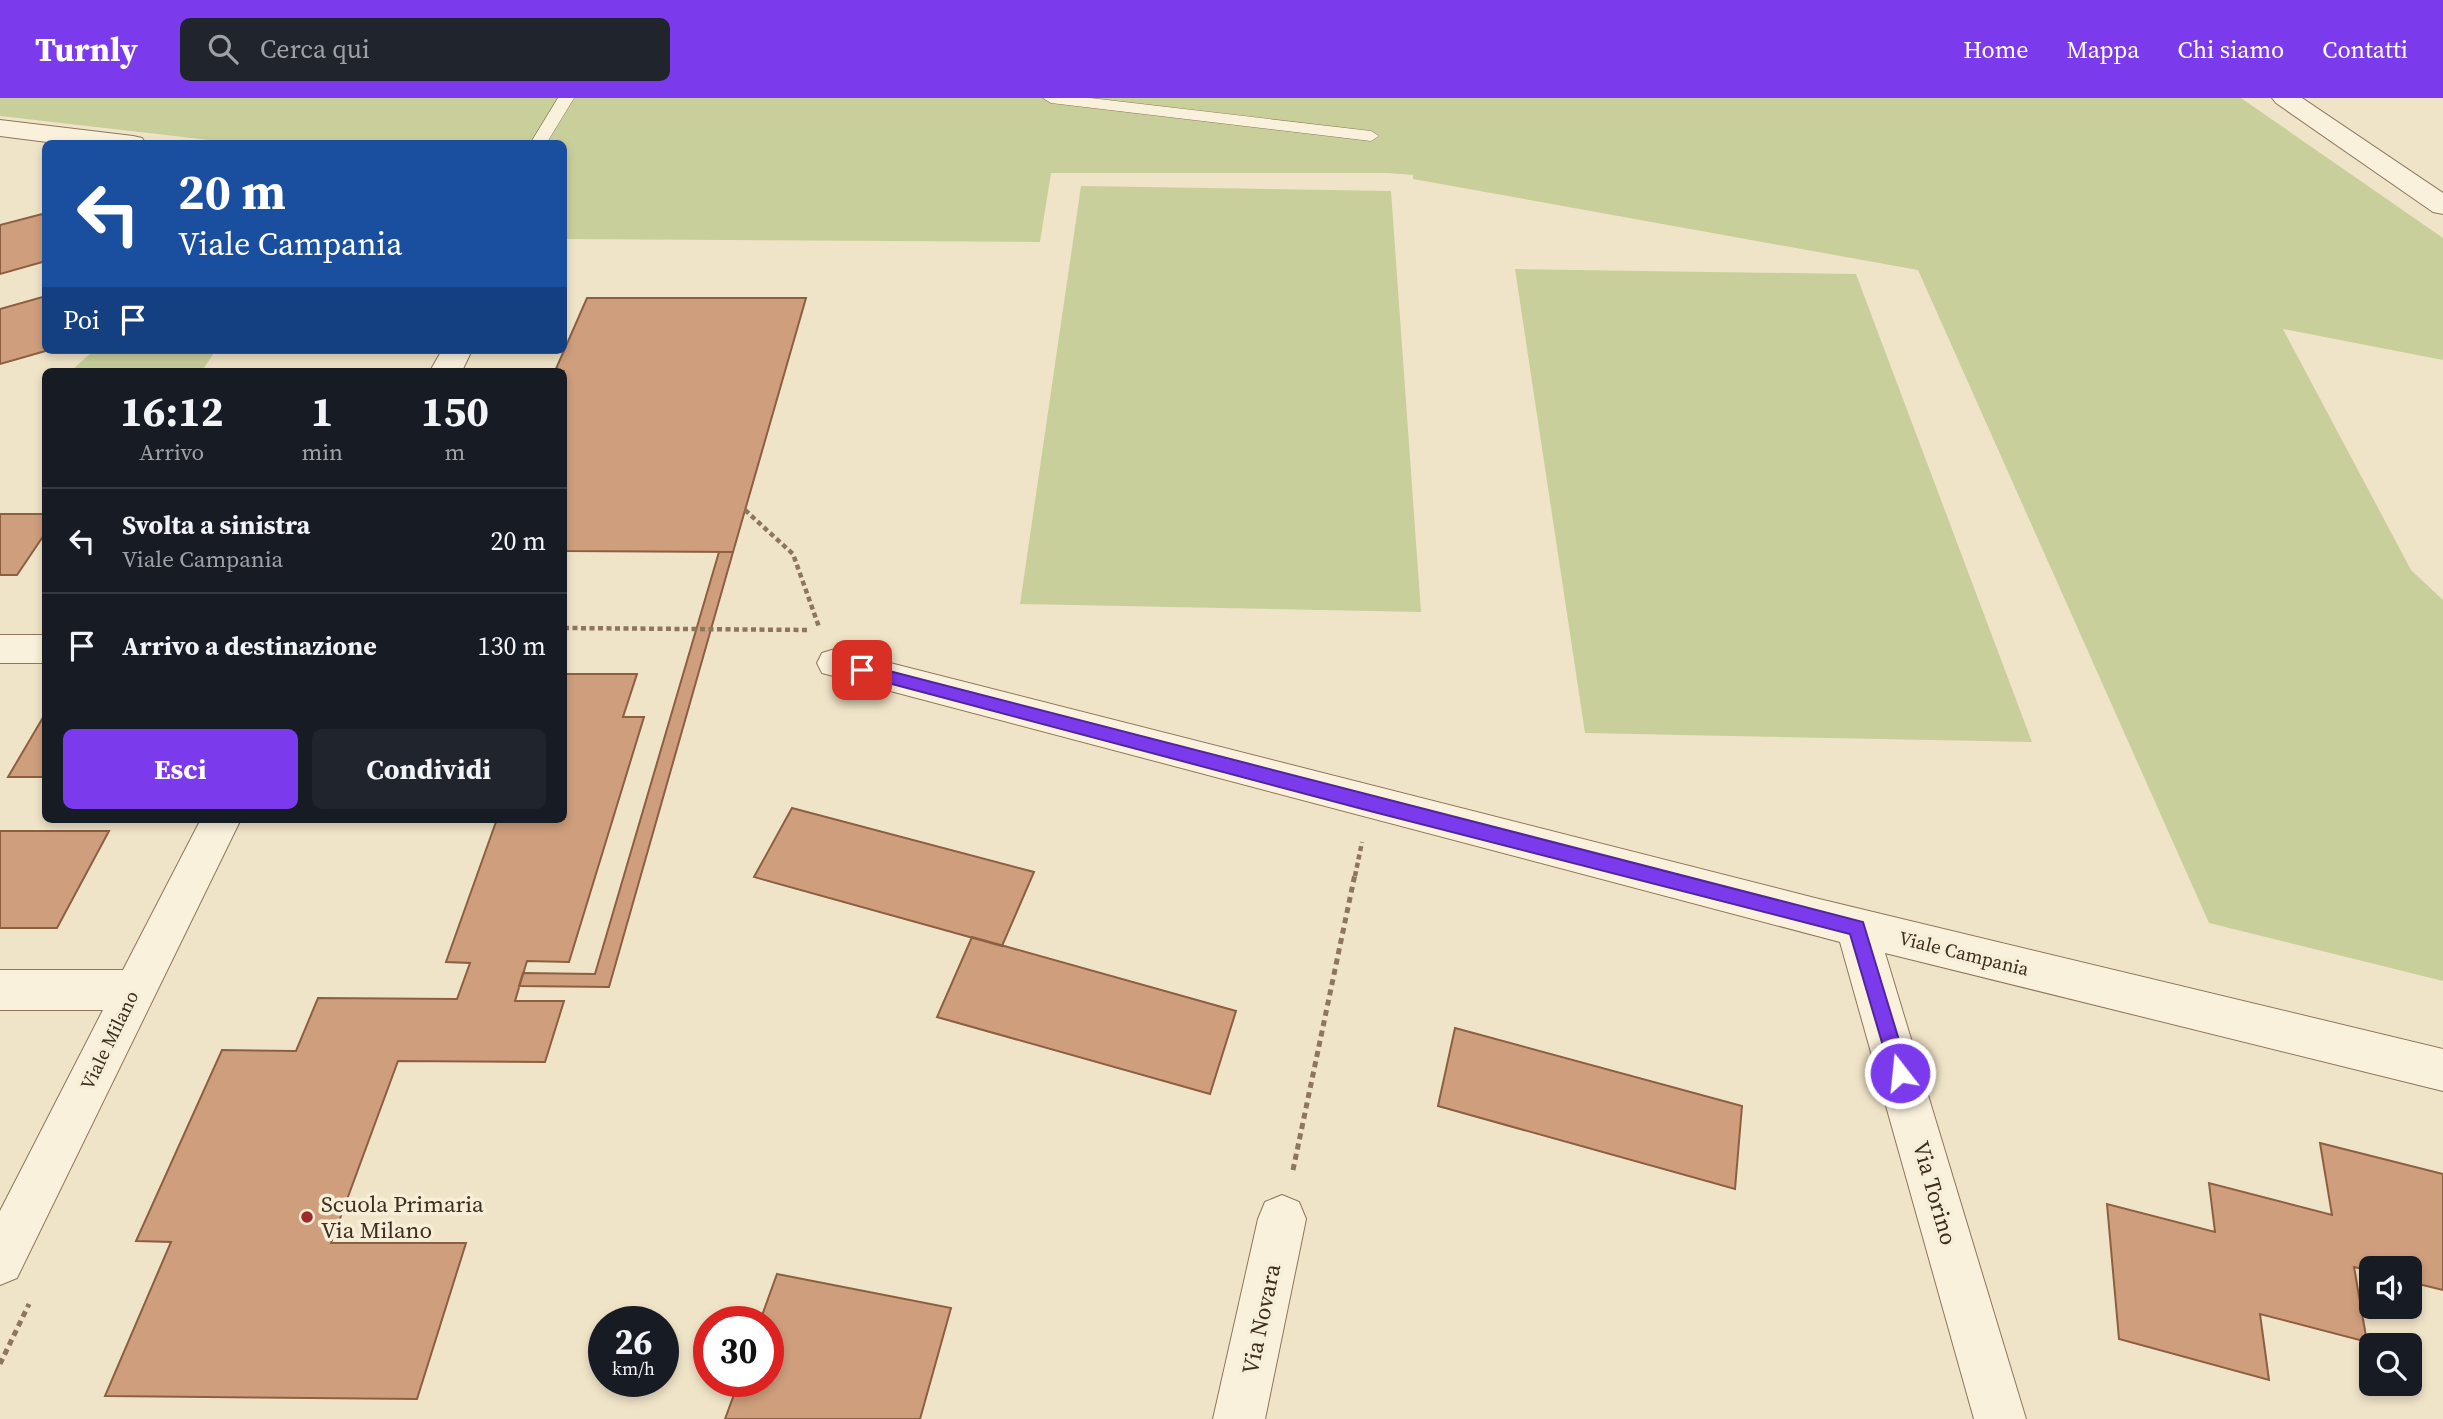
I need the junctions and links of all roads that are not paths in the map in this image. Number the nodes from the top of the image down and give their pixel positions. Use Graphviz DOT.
graph roads {
  1 [pos="566,98"];
  2 [pos="1054,98"];
  3 [pos="2285,98"];
  4 [pos="0,128"];
  5 [pos="1371,136"];
  6 [pos="100,140"];
  7 [pos="540,140"];
  8 [pos="2443,206"];
  9 [pos="0,649"];
  10 [pos="42,649"];
  11 [pos="835,663"];
  12 [pos="218,823"];
  13 [pos="1857,928"];
  14 [pos="0,990"];
  15 [pos="133,990"];
  16 [pos="2443,1070"];
  17 [pos="1282,1219"];
  18 [pos="0,1261"];
  19 [pos="1239,1419"];
  20 [pos="2000,1419"];
  1 -- 7 [label="lane"];
  2 -- 5 [label="lane"];
  3 -- 8 [label="street"];
  4 -- 6 [label="street"];
  9 -- 10 [label="street"];
  11 -- 13 [label="street, Viale Campania"];
  12 -- 15 [label="street, Viale Milano"];
  13 -- 16 [label="street, Viale Campania"];
  13 -- 20 [label="street, Via Torino"];
  14 -- 15 [label="street"];
  15 -- 18 [label="street, Viale Milano"];
  17 -- 19 [label="street, Via Novara"];
}
